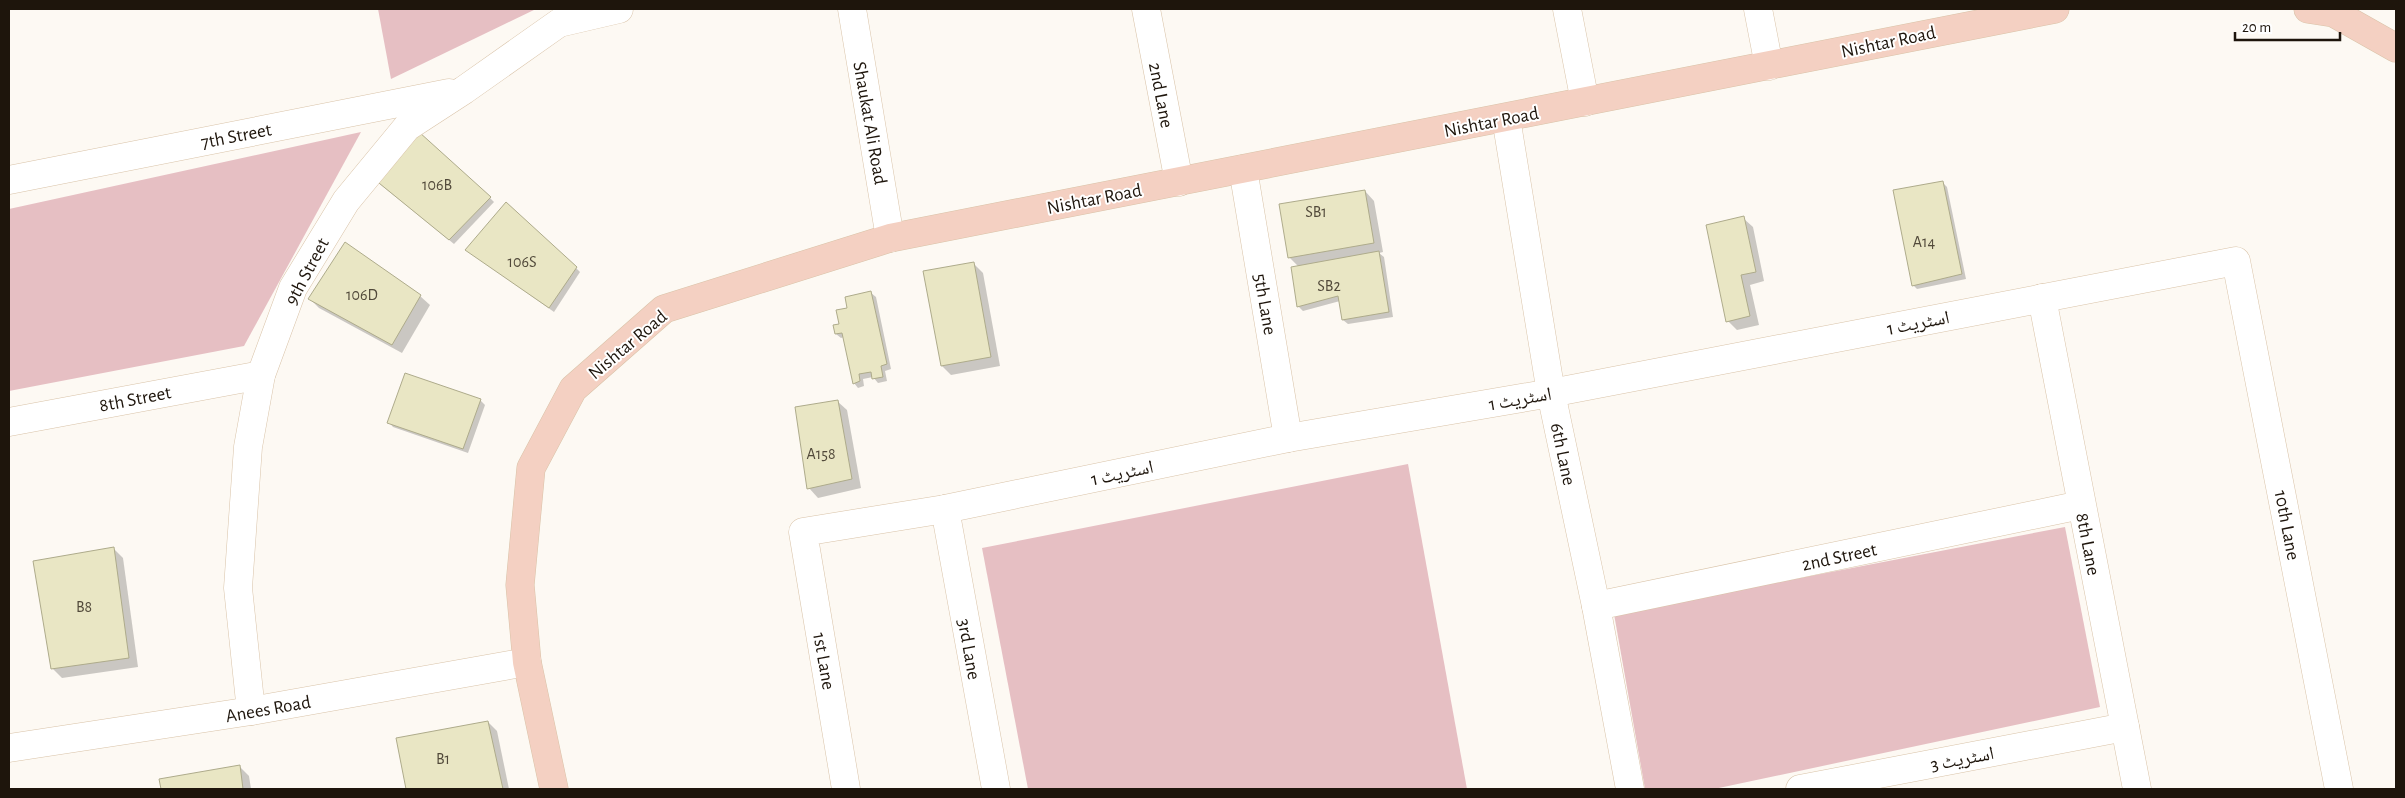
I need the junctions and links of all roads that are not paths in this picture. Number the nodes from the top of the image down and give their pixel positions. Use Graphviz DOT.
graph roads {
  1 [pos="619,9"];
  2 [pos="852,9"];
  3 [pos="1146,9"];
  4 [pos="1567,9"];
  5 [pos="1758,9"];
  6 [pos="2047,9"];
  7 [pos="2308,9"];
  8 [pos="558,16"];
  9 [pos="2396,48"];
  10 [pos="1769,66"];
  11 [pos="464,90"];
  12 [pos="1585,102"];
  13 [pos="1506,118"];
  14 [pos="1243,170"];
  15 [pos="9,180"];
  16 [pos="1179,182"];
  17 [pos="890,238"];
  18 [pos="2236,261"];
  19 [pos="2042,298"];
  20 [pos="261,375"];
  21 [pos="1551,393"];
  22 [pos="9,422"];
  23 [pos="1288,438"];
  24 [pos="2081,505"];
  25 [pos="945,508"];
  26 [pos="803,532"];
  27 [pos="1596,606"];
  28 [pos="527,662"];
  29 [pos="251,711"];
  30 [pos="2125,727"];
  31 [pos="9,748"];
  32 [pos="554,789"];
  33 [pos="846,789"];
  34 [pos="996,789"];
  35 [pos="1630,789"];
  36 [pos="1800,789"];
  37 [pos="2137,789"];
  38 [pos="2339,789"];
  1 -- 8 [label="street, 9th Street"];
  2 -- 17 [label="street, Shaukat Ali Road"];
  3 -- 16 [label="street, 2nd Lane"];
  4 -- 12 [label="street"];
  5 -- 10 [label="street"];
  6 -- 10 [label="street, Nishtar Road"];
  7 -- 9 [label="street"];
  8 -- 11 [label="street, 9th Street"];
  10 -- 12 [label="street, Nishtar Road"];
  11 -- 15 [label="street, 7th Street"];
  11 -- 20 [label="street, 9th Street"];
  12 -- 13 [label="street, Nishtar Road"];
  13 -- 14 [label="street, Nishtar Road"];
  13 -- 21 [label="street, 6th Lane"];
  14 -- 16 [label="street, Nishtar Road"];
  14 -- 23 [label="street, 5th Lane"];
  16 -- 17 [label="street, Nishtar Road"];
  17 -- 28 [label="street, Nishtar Road"];
  18 -- 19 [label="street, اسٹریٹ 1"];
  18 -- 38 [label="street, 10th Lane"];
  19 -- 21 [label="street, اسٹریٹ 1"];
  19 -- 24 [label="street, 8th Lane"];
  20 -- 22 [label="street, 8th Street"];
  20 -- 29 [label="street, 9th Street"];
  21 -- 23 [label="street, اسٹریٹ 1"];
  21 -- 27 [label="street, 6th Lane"];
  23 -- 25 [label="street, اسٹریٹ 1"];
  24 -- 27 [label="street, 2nd Street"];
  24 -- 30 [label="street, 8th Lane"];
  25 -- 26 [label="street, اسٹریٹ 1"];
  25 -- 34 [label="street, 3rd Lane"];
  26 -- 33 [label="street, 1st Lane"];
  27 -- 35 [label="street, 6th Lane"];
  28 -- 29 [label="street, Anees Road"];
  28 -- 32 [label="street, Nishtar Road"];
  29 -- 31 [label="street, Anees Road"];
  30 -- 36 [label="street, اسٹریٹ 3"];
  30 -- 37 [label="street, 8th Lane"];
}
